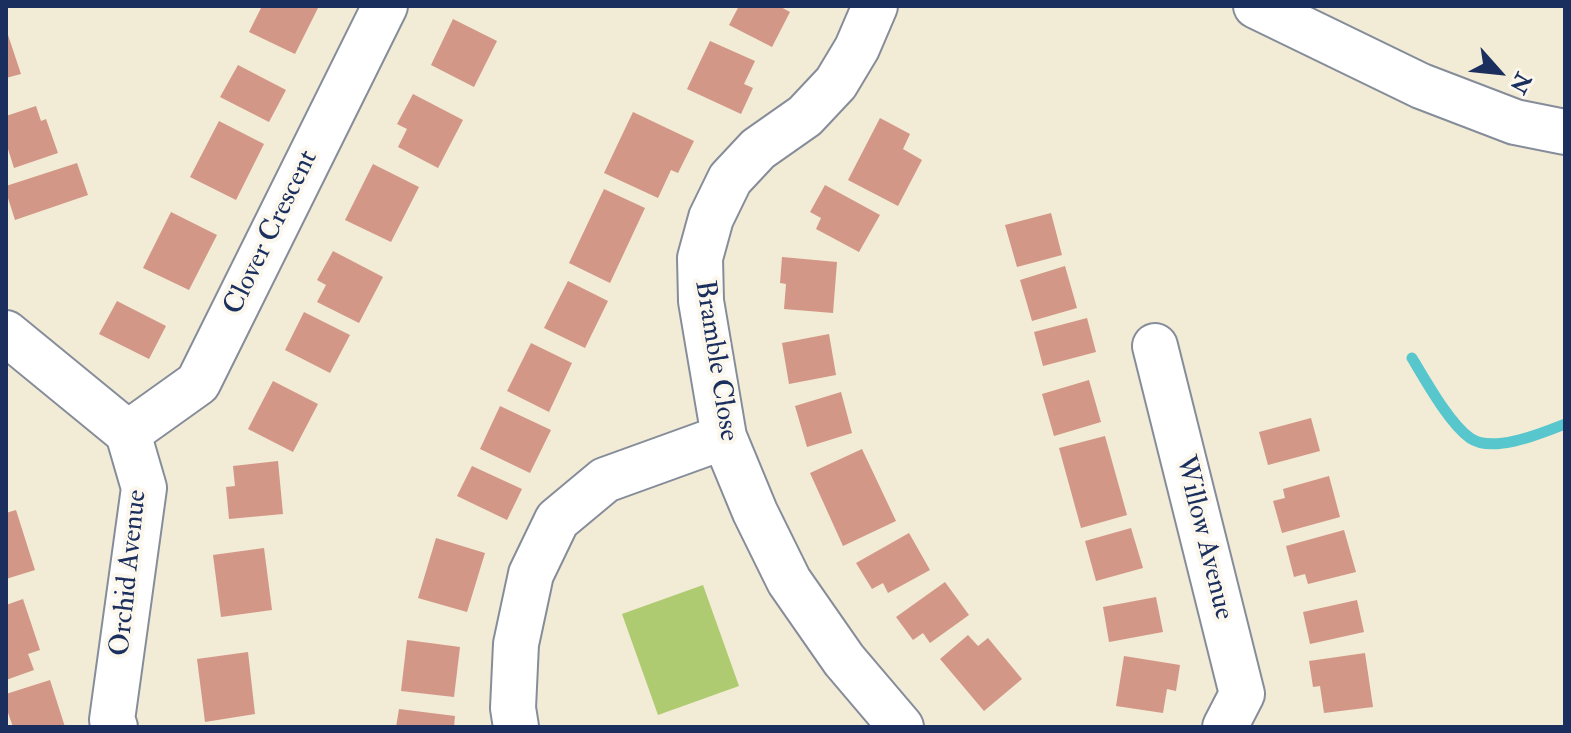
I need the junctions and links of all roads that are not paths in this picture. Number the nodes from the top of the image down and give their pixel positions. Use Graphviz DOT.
graph roads {
  1 [pos="385,6"];
  2 [pos="875,6"];
  3 [pos="1256,6"];
  4 [pos="1565,132"];
  5 [pos="6,333"];
  6 [pos="1155,346"];
  7 [pos="128,433"];
  8 [pos="724,437"];
  9 [pos="115,727"];
  10 [pos="516,727"];
  11 [pos="901,727"];
  12 [pos="1225,727"];
  1 -- 7 [label="street, Clover Crescent"];
  2 -- 8 [label="street, Bramble Close"];
  3 -- 4 [label="street"];
  5 -- 7 [label="street"];
  6 -- 12 [label="street, Willow Avenue"];
  7 -- 9 [label="street, Orchid Avenue"];
  8 -- 10 [label="street"];
  8 -- 11 [label="street, Bramble Close"];
}
